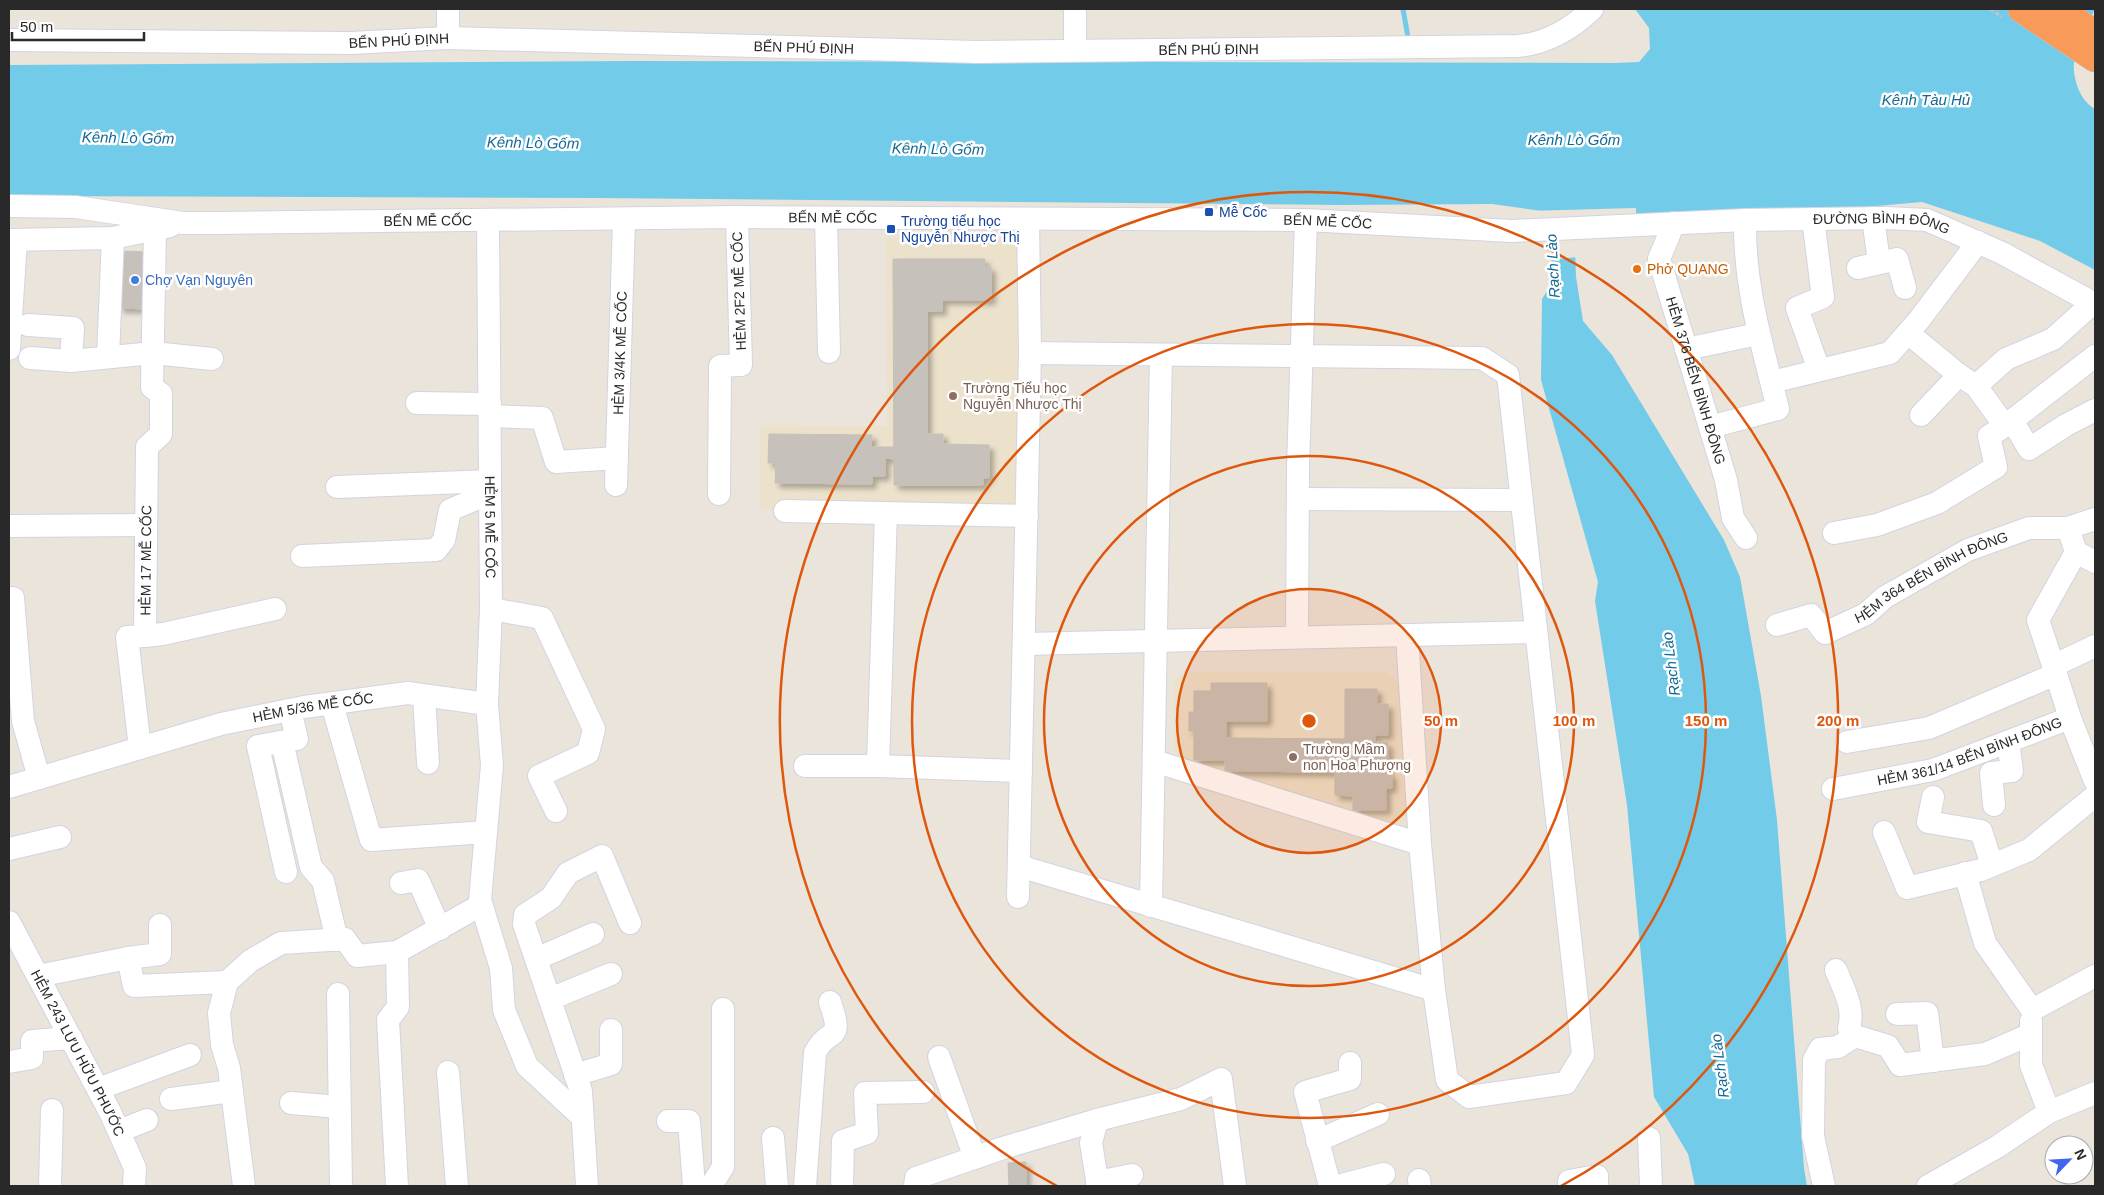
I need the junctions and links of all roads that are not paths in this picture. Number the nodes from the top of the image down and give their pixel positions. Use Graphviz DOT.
graph roads {
  1 [pos="448,9"];
  2 [pos="1075,9"];
  3 [pos="2022,9"];
  4 [pos="2057,9"];
  5 [pos="1589,10"];
  6 [pos="2095,34"];
  7 [pos="448,38"];
  8 [pos="9,40"];
  9 [pos="1075,50"];
  10 [pos="2095,58"];
  11 [pos="9,206"];
  12 [pos="76,207"];
  13 [pos="737,217"];
  14 [pos="826,218"];
  15 [pos="1873,218"];
  16 [pos="624,219"];
  17 [pos="1028,219"];
  18 [pos="1813,219"];
  19 [pos="1306,220"];
  20 [pos="1745,220"];
  21 [pos="488,221"];
  22 [pos="183,223"];
  23 [pos="1674,223"];
  24 [pos="1650,224"];
  25 [pos="155,229"];
  26 [pos="113,238"];
  27 [pos="12,240"];
  28 [pos="77,240"];
  29 [pos="1978,242"];
  30 [pos="1905,288"];
  31 [pos="2094,304"];
  32 [pos="28,325"];
  33 [pos="1908,333"];
  34 [pos="1758,334"];
  35 [pos="9,349"];
  36 [pos="1686,349"];
  37 [pos="829,352"];
  38 [pos="153,353"];
  39 [pos="1030,353"];
  40 [pos="1161,355"];
  41 [pos="1302,356"];
  42 [pos="2095,356"];
  43 [pos="108,357"];
  44 [pos="30,358"];
  45 [pos="212,359"];
  46 [pos="71,361"];
  47 [pos="1819,370"];
  48 [pos="1967,381"];
  49 [pos="1772,382"];
  50 [pos="417,403"];
  51 [pos="490,410"];
  52 [pos="2095,410"];
  53 [pos="1921,415"];
  54 [pos="2009,423"];
  55 [pos="1710,427"];
  56 [pos="617,458"];
  57 [pos="616,485"];
  58 [pos="490,487"];
  59 [pos="337,488"];
  60 [pos="719,494"];
  61 [pos="1298,499"];
  62 [pos="1521,500"];
  63 [pos="785,511"];
  64 [pos="886,513"];
  65 [pos="1027,516"];
  66 [pos="2095,519"];
  67 [pos="146,525"];
  68 [pos="9,526"];
  69 [pos="2068,528"];
  70 [pos="1834,533"];
  71 [pos="1746,538"];
  72 [pos="302,556"];
  73 [pos="2086,557"];
  74 [pos="13,598"];
  75 [pos="275,608"];
  76 [pos="491,610"];
  77 [pos="1777,625"];
  78 [pos="1536,632"];
  79 [pos="1407,635"];
  80 [pos="145,636"];
  81 [pos="1298,637"];
  82 [pos="1156,641"];
  83 [pos="1024,644"];
  84 [pos="2095,646"];
  85 [pos="2054,670"];
  86 [pos="424,696"];
  87 [pos="332,704"];
  88 [pos="487,704"];
  89 [pos="290,710"];
  90 [pos="2070,718"];
  91 [pos="282,742"];
  92 [pos="1847,742"];
  93 [pos="2008,742"];
  94 [pos="140,748"];
  95 [pos="1154,761"];
  96 [pos="428,763"];
  97 [pos="805,766"];
  98 [pos="878,766"];
  99 [pos="1021,771"];
  100 [pos="39,778"];
  101 [pos="2095,781"];
  102 [pos="9,786"];
  103 [pos="1833,789"];
  104 [pos="2095,796"];
  105 [pos="1933,797"];
  106 [pos="1994,805"];
  107 [pos="556,811"];
  108 [pos="486,832"];
  109 [pos="1884,832"];
  110 [pos="60,837"];
  111 [pos="1420,844"];
  112 [pos="9,849"];
  113 [pos="1992,865"];
  114 [pos="1019,866"];
  115 [pos="286,872"];
  116 [pos="1965,873"];
  117 [pos="401,883"];
  118 [pos="1018,897"];
  119 [pos="481,905"];
  120 [pos="1151,906"];
  121 [pos="9,922"];
  122 [pos="630,923"];
  123 [pos="160,925"];
  124 [pos="440,928"];
  125 [pos="593,934"];
  126 [pos="337,940"];
  127 [pos="397,952"];
  128 [pos="128,958"];
  129 [pos="536,959"];
  130 [pos="1836,970"];
  131 [pos="611,974"];
  132 [pos="38,976"];
  133 [pos="2095,976"];
  134 [pos="227,982"];
  135 [pos="1434,990"];
  136 [pos="338,994"];
  137 [pos="550,999"];
  138 [pos="830,1002"];
  139 [pos="723,1009"];
  140 [pos="2032,1010"];
  141 [pos="1897,1014"];
  142 [pos="612,1030"];
  143 [pos="2031,1034"];
  144 [pos="1855,1036"];
  145 [pos="71,1038"];
  146 [pos="190,1055"];
  147 [pos="939,1057"];
  148 [pos="1933,1061"];
  149 [pos="9,1062"];
  150 [pos="1350,1063"];
  151 [pos="448,1072"];
  152 [pos="575,1075"];
  153 [pos="98,1089"];
  154 [pos="232,1091"];
  155 [pos="923,1092"];
  156 [pos="2095,1095"];
  157 [pos="171,1099"];
  158 [pos="291,1104"];
  159 [pos="340,1107"];
  160 [pos="52,1110"];
  161 [pos="2049,1112"];
  162 [pos="1378,1114"];
  163 [pos="582,1117"];
  164 [pos="147,1120"];
  165 [pos="1097,1120"];
  166 [pos="668,1121"];
  167 [pos="119,1131"];
  168 [pos="773,1138"];
  169 [pos="1649,1138"];
  170 [pos="1318,1142"];
  171 [pos="974,1158"];
  172 [pos="1384,1174"];
  173 [pos="1132,1175"];
  174 [pos="1097,1184"];
  175 [pos="50,1186"];
  176 [pos="134,1186"];
  177 [pos="244,1186"];
  178 [pos="341,1186"];
  179 [pos="397,1186"];
  180 [pos="456,1186"];
  181 [pos="587,1186"];
  182 [pos="694,1186"];
  183 [pos="711,1186"];
  184 [pos="777,1186"];
  185 [pos="805,1186"];
  186 [pos="842,1186"];
  187 [pos="915,1186"];
  188 [pos="1235,1186"];
  189 [pos="1330,1186"];
  190 [pos="1338,1186"];
  191 [pos="1569,1186"];
  192 [pos="1598,1186"];
  193 [pos="1651,1186"];
  194 [pos="1824,1186"];
  195 [pos="1928,1186"];
  1 -- 7 [label="street"];
  2 -- 9 [label="street"];
  3 -- 10 [label="highway"];
  4 -- 6 [label="highway"];
  5 -- 9 [label="street, BẾN PHÚ ĐỊNH"];
  7 -- 8 [label="street, BẾN PHÚ ĐỊNH"];
  7 -- 9 [label="street, BẾN PHÚ ĐỊNH"];
  11 -- 12 [label="street, BẾN MỄ CỐC"];
  12 -- 22 [label="street, BẾN MỄ CỐC"];
  12 -- 28 [label="street"];
  13 -- 14 [label="street, BẾN MỄ CỐC"];
  13 -- 16 [label="street, BẾN MỄ CỐC"];
  13 -- 60 [label="street, HẺM 2F2 MỄ CỐC"];
  14 -- 17 [label="street, BẾN MỄ CỐC"];
  14 -- 37 [label="street"];
  15 -- 18 [label="street, ĐƯỜNG BÌNH ĐÔNG"];
  15 -- 29 [label="street, ĐƯỜNG BÌNH ĐÔNG"];
  15 -- 30 [label="street"];
  16 -- 21 [label="street, BẾN MỄ CỐC"];
  16 -- 56 [label="street, HẺM 3/4K MỄ CỐC"];
  17 -- 19 [label="street, BẾN MỄ CỐC"];
  17 -- 39 [label="street"];
  18 -- 20 [label="street, ĐƯỜNG BÌNH ĐÔNG"];
  18 -- 47 [label="street"];
  19 -- 24 [label="street, BẾN MỄ CỐC"];
  19 -- 41 [label="street"];
  20 -- 23 [label="street, ĐƯỜNG BÌNH ĐÔNG"];
  20 -- 34 [label="street"];
  21 -- 22 [label="street, BẾN MỄ CỐC"];
  21 -- 51 [label="street, HẺM 5 MỄ CỐC"];
  22 -- 25 [label="street, BẾN MỄ CỐC"];
  23 -- 24 [label="street, ĐƯỜNG BÌNH ĐÔNG"];
  23 -- 36 [label="street, HẺM 376 BẾN BÌNH ĐÔNG"];
  25 -- 26 [label="street, BẾN MỄ CỐC"];
  25 -- 38 [label="street, HẺM 17 MỄ CỐC"];
  26 -- 28 [label="street, BẾN MỄ CỐC"];
  26 -- 43 [label="street"];
  27 -- 28 [label="street, BẾN MỄ CỐC"];
  27 -- 35 [label="street"];
  29 -- 31 [label="street, ĐƯỜNG BÌNH ĐÔNG"];
  29 -- 33 [label="street"];
  31 -- 48 [label="street"];
  32 -- 46 [label="street"];
  33 -- 47 [label="street"];
  33 -- 48 [label="street"];
  34 -- 36 [label="street"];
  34 -- 49 [label="street"];
  36 -- 55 [label="street, HẺM 376 BẾN BÌNH ĐÔNG"];
  38 -- 43 [label="street"];
  38 -- 45 [label="street"];
  38 -- 67 [label="street, HẺM 17 MỄ CỐC"];
  39 -- 40 [label="street"];
  39 -- 65 [label="street"];
  40 -- 41 [label="street"];
  40 -- 82 [label="street"];
  41 -- 61 [label="street"];
  41 -- 62 [label="street"];
  42 -- 54 [label="street"];
  43 -- 46 [label="street"];
  44 -- 46 [label="street"];
  47 -- 49 [label="street"];
  48 -- 53 [label="street"];
  48 -- 54 [label="street"];
  49 -- 55 [label="street"];
  50 -- 51 [label="street"];
  51 -- 56 [label="street"];
  51 -- 58 [label="street, HẺM 5 MỄ CỐC"];
  52 -- 54 [label="street"];
  54 -- 70 [label="street"];
  55 -- 71 [label="street, HẺM 376 BẾN BÌNH ĐÔNG"];
  56 -- 57 [label="street, HẺM 3/4K MỄ CỐC"];
  58 -- 59 [label="street"];
  58 -- 72 [label="street"];
  58 -- 76 [label="street, HẺM 5 MỄ CỐC"];
  61 -- 62 [label="street"];
  61 -- 81 [label="street"];
  62 -- 78 [label="street"];
  63 -- 64 [label="street"];
  64 -- 65 [label="street"];
  64 -- 98 [label="street"];
  65 -- 83 [label="street"];
  66 -- 69 [label="street, HẺM 364 BẾN BÌNH ĐÔNG"];
  67 -- 68 [label="street"];
  67 -- 80 [label="street, HẺM 17 MỄ CỐC"];
  69 -- 73 [label="street"];
  69 -- 77 [label="street, HẺM 364 BẾN BÌNH ĐÔNG"];
  73 -- 85 [label="street"];
  74 -- 100 [label="street"];
  75 -- 80 [label="street"];
  76 -- 88 [label="street, HẺM 5 MỄ CỐC"];
  76 -- 107 [label="street"];
  78 -- 79 [label="street"];
  78 -- 135 [label="street"];
  79 -- 81 [label="street"];
  79 -- 111 [label="street"];
  80 -- 94 [label="street"];
  81 -- 82 [label="street"];
  82 -- 83 [label="street"];
  82 -- 95 [label="street"];
  83 -- 99 [label="street"];
  84 -- 85 [label="street"];
  85 -- 90 [label="street"];
  85 -- 92 [label="street"];
  86 -- 87 [label="street, HẺM 5/36 MỄ CỐC"];
  86 -- 88 [label="street, HẺM 5/36 MỄ CỐC"];
  86 -- 96 [label="street"];
  87 -- 89 [label="street, HẺM 5/36 MỄ CỐC"];
  87 -- 108 [label="street"];
  88 -- 108 [label="street, HẺM 5 MỄ CỐC"];
  89 -- 91 [label="street"];
  89 -- 94 [label="street, HẺM 5/36 MỄ CỐC"];
  90 -- 93 [label="street, HẺM 361/14 BẾN BÌNH ĐÔNG"];
  90 -- 101 [label="street, HẺM 361/14 BẾN BÌNH ĐÔNG"];
  91 -- 115 [label="street"];
  91 -- 126 [label="street"];
  93 -- 103 [label="street, HẺM 361/14 BẾN BÌNH ĐÔNG"];
  93 -- 106 [label="street"];
  94 -- 100 [label="street"];
  95 -- 111 [label="street"];
  95 -- 120 [label="street"];
  97 -- 98 [label="street"];
  98 -- 99 [label="street"];
  99 -- 114 [label="street"];
  100 -- 102 [label="street"];
  104 -- 113 [label="street"];
  105 -- 113 [label="street"];
  108 -- 119 [label="street, HẺM 5 MỄ CỐC"];
  109 -- 116 [label="street"];
  110 -- 112 [label="street"];
  111 -- 135 [label="street"];
  113 -- 116 [label="street"];
  114 -- 118 [label="street"];
  114 -- 120 [label="street"];
  116 -- 140 [label="street"];
  117 -- 124 [label="street"];
  119 -- 124 [label="street"];
  119 -- 163 [label="street, HẺM 5 MỄ CỐC"];
  120 -- 135 [label="street"];
  121 -- 132 [label="street, HẺM 243 LƯU HỮU PHƯỚC"];
  122 -- 129 [label="street"];
  123 -- 128 [label="street"];
  124 -- 127 [label="street"];
  125 -- 129 [label="street"];
  126 -- 127 [label="street"];
  126 -- 134 [label="street"];
  127 -- 179 [label="street"];
  128 -- 132 [label="street"];
  128 -- 134 [label="street"];
  129 -- 137 [label="street"];
  130 -- 144 [label="street"];
  131 -- 137 [label="street"];
  132 -- 145 [label="street, HẺM 243 LƯU HỮU PHƯỚC"];
  133 -- 140 [label="street"];
  134 -- 154 [label="street"];
  136 -- 159 [label="street"];
  137 -- 152 [label="street"];
  138 -- 185 [label="street"];
  139 -- 183 [label="street"];
  140 -- 143 [label="street"];
  141 -- 148 [label="street"];
  142 -- 152 [label="street"];
  143 -- 148 [label="street"];
  143 -- 161 [label="street"];
  144 -- 148 [label="street"];
  144 -- 194 [label="street"];
  145 -- 149 [label="street"];
  145 -- 153 [label="street, HẺM 243 LƯU HỮU PHƯỚC"];
  146 -- 153 [label="street"];
  147 -- 171 [label="street"];
  150 -- 170 [label="street"];
  151 -- 180 [label="street"];
  152 -- 163 [label="street"];
  153 -- 167 [label="street, HẺM 243 LƯU HỮU PHƯỚC"];
  154 -- 157 [label="street"];
  154 -- 177 [label="street"];
  155 -- 186 [label="street"];
  156 -- 161 [label="street"];
  158 -- 159 [label="street"];
  159 -- 178 [label="street"];
  160 -- 175 [label="street"];
  161 -- 195 [label="street"];
  162 -- 170 [label="street"];
  163 -- 181 [label="street"];
  164 -- 167 [label="street"];
  165 -- 171 [label="street"];
  165 -- 174 [label="street"];
  165 -- 188 [label="street"];
  166 -- 182 [label="street"];
  167 -- 176 [label="street, HẺM 243 LƯU HỮU PHƯỚC"];
  168 -- 184 [label="street"];
  169 -- 193 [label="street"];
  170 -- 189 [label="street"];
  171 -- 187 [label="street"];
  172 -- 190 [label="street"];
  173 -- 174 [label="street"];
  191 -- 192 [label="street"];
}
